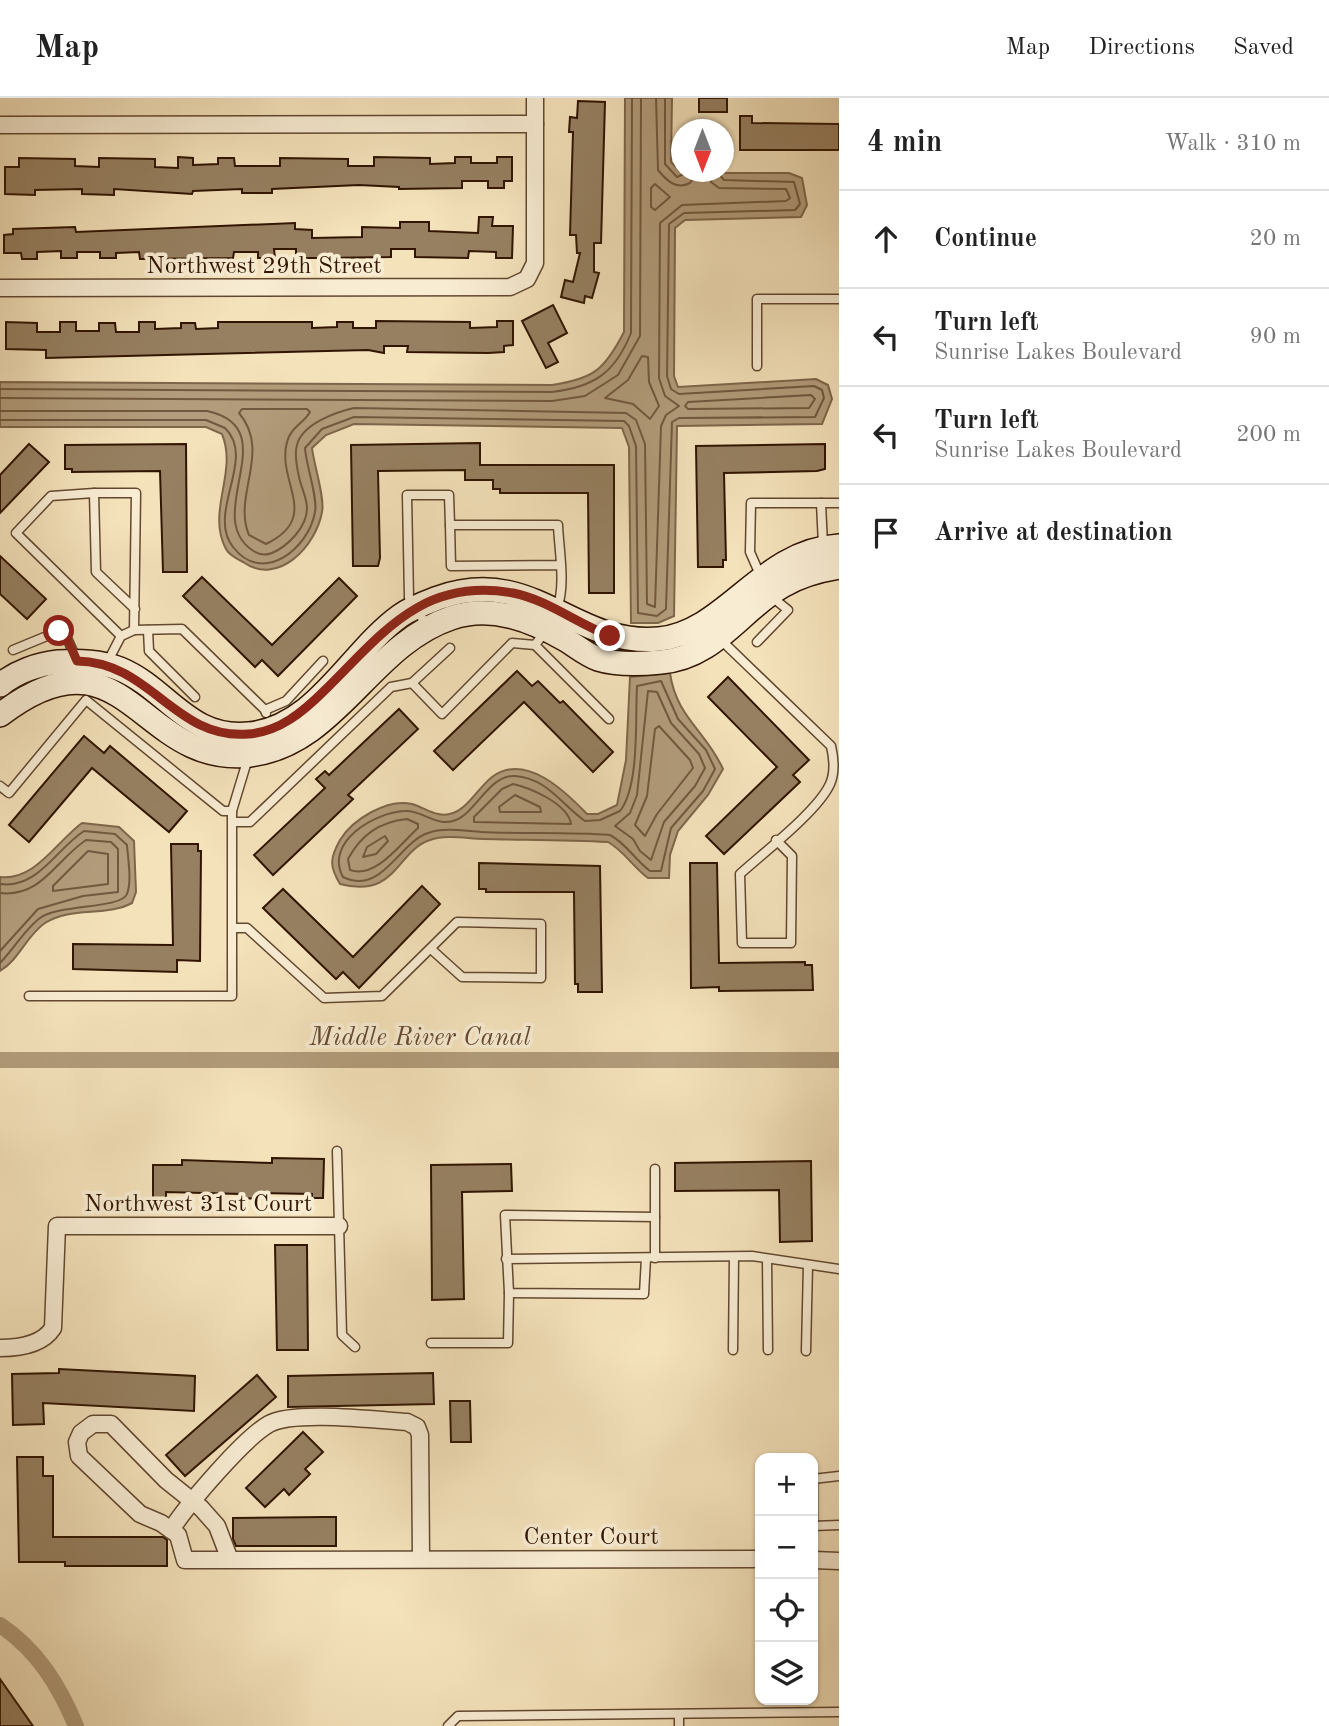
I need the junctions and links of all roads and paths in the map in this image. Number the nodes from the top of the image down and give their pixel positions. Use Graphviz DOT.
graph roads {
  1 [pos="535,98"];
  2 [pos="535,124"];
  3 [pos="0,125"];
  4 [pos="0,288"];
  5 [pos="839,299"];
  6 [pos="757,366"];
  7 [pos="94,493"];
  8 [pos="821,503"];
  9 [pos="839,503"];
  10 [pos="450,525"];
  11 [pos="831,547"];
  12 [pos="560,565"];
  13 [pos="839,567"];
  14 [pos="765,586"];
  15 [pos="415,608"];
  16 [pos="135,609"];
  17 [pos="428,627"];
  18 [pos="546,628"];
  19 [pos="134,630"];
  20 [pos="148,630"];
  21 [pos="711,630"];
  22 [pos="121,636"];
  23 [pos="757,642"];
  24 [pos="450,648"];
  25 [pos="13,650"];
  26 [pos="323,660"];
  27 [pos="77,661"];
  28 [pos="96,682"];
  29 [pos="412,683"];
  30 [pos="0,685"];
  31 [pos="195,697"];
  32 [pos="0,715"];
  33 [pos="609,719"];
  34 [pos="273,729"];
  35 [pos="248,745"];
  36 [pos="0,786"];
  37 [pos="232,811"];
  38 [pos="233,822"];
  39 [pos="776,840"];
  40 [pos="233,928"];
  41 [pos="431,949"];
  42 [pos="29,996"];
  43 [pos="337,1151"];
  44 [pos="655,1168"];
  45 [pos="655,1217"];
  46 [pos="339,1226"];
  47 [pos="734,1257"];
  48 [pos="650,1258"];
  49 [pos="506,1259"];
  50 [pos="768,1259"];
  51 [pos="808,1265"];
  52 [pos="839,1269"];
  53 [pos="509,1293"];
  54 [pos="431,1343"];
  55 [pos="355,1347"];
  56 [pos="0,1348"];
  57 [pos="733,1349"];
  58 [pos="768,1350"];
  59 [pos="806,1351"];
  60 [pos="839,1476"];
  61 [pos="190,1501"];
  62 [pos="839,1525"];
  63 [pos="171,1530"];
  64 [pos="421,1559"];
  65 [pos="755,1559"];
  66 [pos="230,1560"];
  67 [pos="818,1560"];
  68 [pos="839,1560"];
  69 [pos="839,1712"];
  70 [pos="679,1714"];
  71 [pos="448,1726"];
  72 [pos="679,1726"];
  1 -- 2 [label="street"];
  2 -- 3 [label="street"];
  2 -- 4 [label="street, Northwest 29th Street"];
  5 -- 6 [label="lane"];
  7 -- 16 [label="lane"];
  7 -- 16 [label="lane"];
  7 -- 22 [label="lane"];
  8 -- 9 [label="lane"];
  8 -- 11 [label="lane"];
  8 -- 14 [label="lane"];
  10 -- 12 [label="lane"];
  10 -- 12 [label="lane"];
  10 -- 15 [label="lane"];
  11 -- 14 [label="street"];
  12 -- 18 [label="lane"];
  13 -- 14 [label="street"];
  14 -- 21 [label="street"];
  14 -- 23 [label="lane"];
  15 -- 17 [label="lane"];
  15 -- 18 [label="street"];
  15 -- 34 [label="street"];
  16 -- 19 [label="lane"];
  17 -- 18 [label="street"];
  17 -- 34 [label="street"];
  18 -- 21 [label="street"];
  18 -- 29 [label="lane"];
  18 -- 33 [label="lane"];
  19 -- 20 [label="lane"];
  19 -- 22 [label="lane"];
  20 -- 31 [label="lane"];
  20 -- 34 [label="lane"];
  21 -- 39 [label="lane"];
  22 -- 28 [label="lane"];
  24 -- 29 [label="lane"];
  25 -- 27 [label="lane"];
  26 -- 34 [label="lane"];
  27 -- 28 [label="street"];
  27 -- 30 [label="street"];
  28 -- 32 [label="street"];
  28 -- 35 [label="street"];
  28 -- 36 [label="lane"];
  28 -- 37 [label="lane"];
  29 -- 38 [label="lane"];
  34 -- 35 [label="street"];
  35 -- 37 [label="lane"];
  37 -- 38 [label="lane"];
  38 -- 40 [label="lane"];
  39 -- 39 [label="lane"];
  40 -- 41 [label="lane"];
  40 -- 42 [label="lane"];
  41 -- 41 [label="lane"];
  43 -- 46 [label="lane"];
  44 -- 45 [label="lane"];
  45 -- 48 [label="lane"];
  45 -- 49 [label="lane"];
  46 -- 55 [label="lane"];
  46 -- 56 [label="street, Northwest 31st Court"];
  47 -- 48 [label="lane"];
  47 -- 50 [label="lane"];
  47 -- 57 [label="lane"];
  48 -- 49 [label="lane"];
  48 -- 53 [label="lane"];
  49 -- 53 [label="lane"];
  50 -- 51 [label="lane"];
  50 -- 58 [label="lane"];
  51 -- 52 [label="lane"];
  51 -- 59 [label="lane"];
  53 -- 54 [label="lane"];
  60 -- 62 [label="lane"];
  61 -- 63 [label="street"];
  61 -- 63 [label="street"];
  61 -- 64 [label="street"];
  61 -- 66 [label="street"];
  63 -- 66 [label="street, Center Court"];
  64 -- 65 [label="street, Center Court"];
  64 -- 66 [label="street, Center Court"];
  67 -- 68 [label="street"];
  69 -- 70 [label="lane"];
  70 -- 71 [label="lane"];
  70 -- 72 [label="lane"];
}
